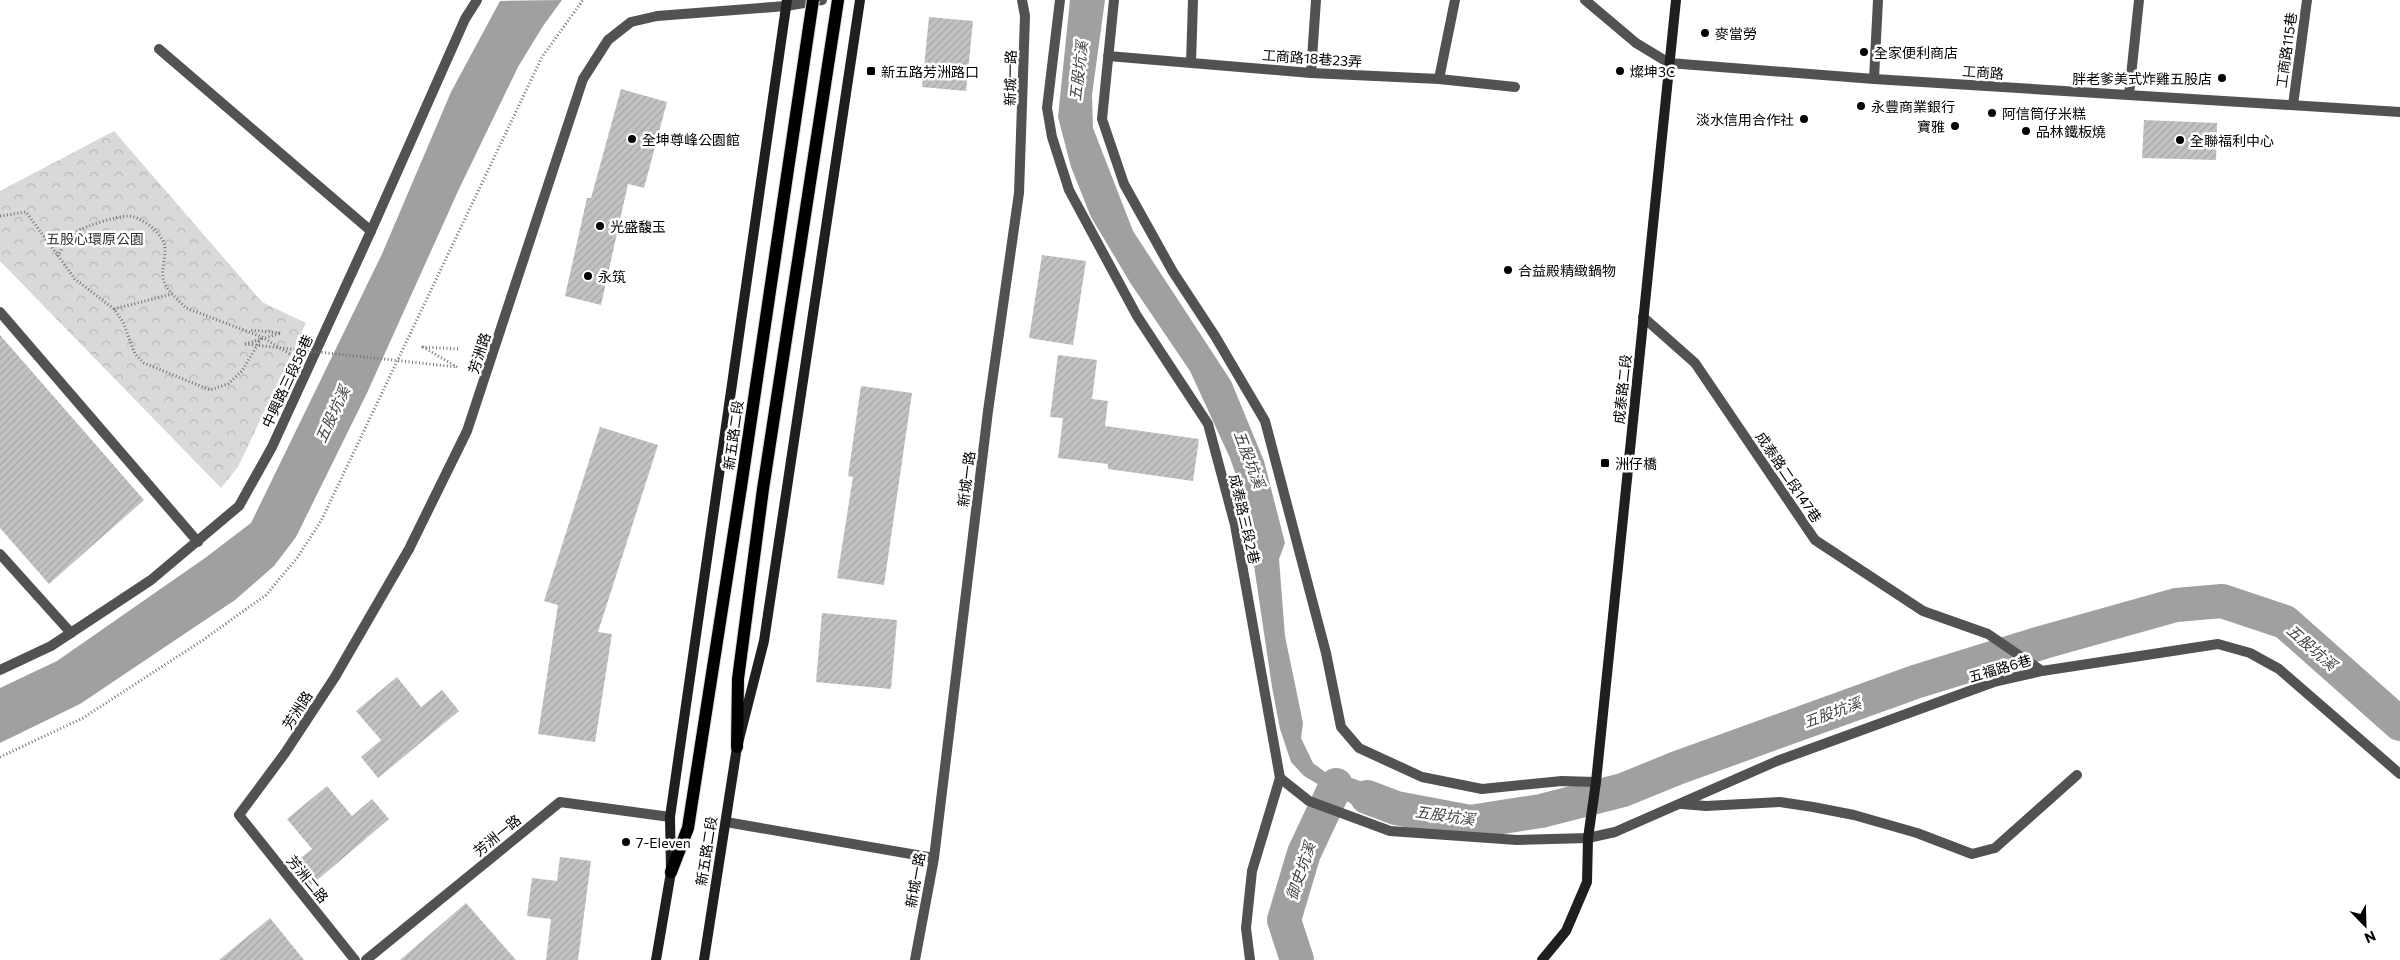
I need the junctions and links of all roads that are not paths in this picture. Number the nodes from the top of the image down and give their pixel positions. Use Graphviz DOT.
graph roads {
  1 [pos="477,0"];
  2 [pos="814,0"];
  3 [pos="822,0"];
  4 [pos="838,0"];
  5 [pos="860,0"];
  6 [pos="1022,0"];
  7 [pos="1060,0"];
  8 [pos="1114,0"];
  9 [pos="1193,0"];
  10 [pos="1316,0"];
  11 [pos="1456,0"];
  12 [pos="1585,0"];
  13 [pos="1676,0"];
  14 [pos="1878,0"];
  15 [pos="2139,0"];
  16 [pos="2308,0"];
  17 [pos="786,3"];
  18 [pos="159,49"];
  19 [pos="1108,56"];
  20 [pos="1192,63"];
  21 [pos="1669,63"];
  22 [pos="1311,73"];
  23 [pos="1439,78"];
  24 [pos="1874,79"];
  25 [pos="1514,87"];
  26 [pos="2129,95"];
  27 [pos="2293,105"];
  28 [pos="2400,112"];
  29 [pos="371,231"];
  30 [pos="0,312"];
  31 [pos="1643,317"];
  32 [pos="198,542"];
  33 [pos="0,554"];
  34 [pos="71,633"];
  35 [pos="0,670"];
  36 [pos="2042,671"];
  37 [pos="738,747"];
  38 [pos="2400,774"];
  39 [pos="2077,775"];
  40 [pos="1280,778"];
  41 [pos="1596,782"];
  42 [pos="1678,804"];
  43 [pos="239,814"];
  44 [pos="670,817"];
  45 [pos="726,822"];
  46 [pos="1589,833"];
  47 [pos="934,858"];
  48 [pos="671,872"];
  49 [pos="355,960"];
  50 [pos="366,960"];
  51 [pos="656,960"];
  52 [pos="704,960"];
  53 [pos="915,960"];
  54 [pos="1250,960"];
  55 [pos="1542,960"];
  1 -- 29 [label="street, 中興路三段58巷"];
  2 -- 48 [label="main road, 新五路二段, bridge"];
  3 -- 17 [label="street, 芳洲路"];
  4 -- 37 [label="main road, 新五路二段"];
  5 -- 37 [label="main road, 新五路二段"];
  6 -- 47 [label="street, 新城一路"];
  7 -- 40 [label="street, 成泰路三段2巷"];
  8 -- 19 [label="street"];
  9 -- 20 [label="street"];
  10 -- 22 [label="street"];
  11 -- 23 [label="street"];
  12 -- 21 [label="street, 工商路"];
  13 -- 21 [label="main road, 成泰路二段"];
  14 -- 24 [label="street"];
  15 -- 26 [label="street"];
  16 -- 27 [label="street, 工商路115巷"];
  17 -- 43 [label="street, 芳洲路"];
  17 -- 44 [label="main road, 新五路二段"];
  18 -- 29 [label="street"];
  19 -- 20 [label="street, 工商路18巷23弄"];
  19 -- 41 [label="street"];
  20 -- 22 [label="street, 工商路18巷23弄"];
  21 -- 24 [label="street, 工商路"];
  21 -- 31 [label="main road, 成泰路二段"];
  22 -- 23 [label="street, 工商路18巷23弄"];
  23 -- 25 [label="street, 工商路18巷23弄"];
  24 -- 26 [label="street, 工商路"];
  26 -- 27 [label="street, 工商路"];
  27 -- 28 [label="street, 工商路"];
  29 -- 32 [label="street, 中興路三段58巷"];
  30 -- 32 [label="street"];
  31 -- 36 [label="street, 成泰路二段147巷"];
  31 -- 41 [label="main road, 成泰路二段"];
  32 -- 34 [label="street, 中興路三段58巷"];
  33 -- 34 [label="street"];
  34 -- 35 [label="street, 中興路三段58巷"];
  36 -- 38 [label="street, 五福路6巷"];
  36 -- 42 [label="street, 五福路6巷"];
  37 -- 45 [label="main road, 新五路二段"];
  39 -- 42 [label="street"];
  40 -- 46 [label="street, 五福路6巷"];
  40 -- 54 [label="street, 成泰路三段2巷"];
  41 -- 46 [label="main road, 成泰路二段"];
  42 -- 46 [label="street, 五福路6巷"];
  43 -- 49 [label="street, 芳洲二路"];
  44 -- 48 [label="main road, 新五路二段"];
  44 -- 50 [label="street, 芳洲一路"];
  45 -- 47 [label="street"];
  45 -- 52 [label="main road, 新五路二段"];
  46 -- 55 [label="main road"];
  47 -- 53 [label="street, 新城一路"];
  48 -- 51 [label="main road, 新五路二段"];
}
